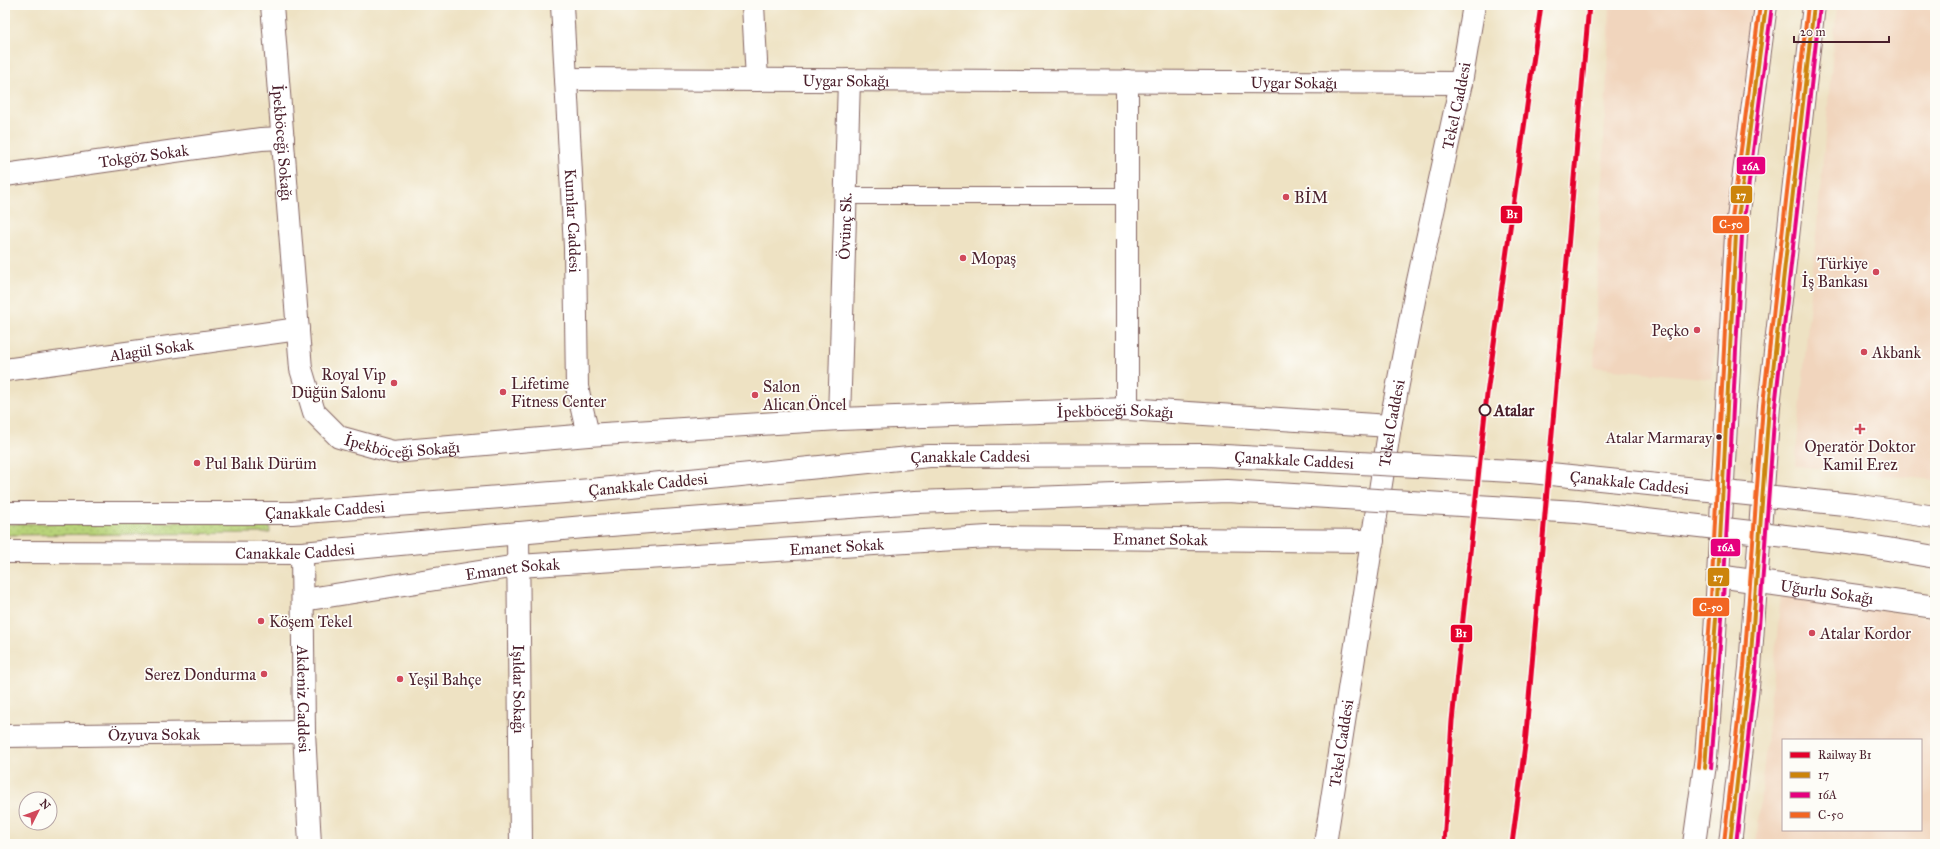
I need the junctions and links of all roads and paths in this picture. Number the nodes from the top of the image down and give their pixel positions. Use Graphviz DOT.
graph roads {
  1 [pos="272,5"];
  2 [pos="562,5"];
  3 [pos="753,5"];
  4 [pos="1474,5"];
  5 [pos="1766,5"];
  6 [pos="1814,5"];
  7 [pos="566,79"];
  8 [pos="757,80"];
  9 [pos="849,80"];
  10 [pos="1127,81"];
  11 [pos="1461,83"];
  12 [pos="283,138"];
  13 [pos="5,175"];
  14 [pos="846,196"];
  15 [pos="1127,196"];
  16 [pos="298,329"];
  17 [pos="5,370"];
  18 [pos="1127,409"];
  19 [pos="839,419"];
  20 [pos="1390,426"];
  21 [pos="588,435"];
  22 [pos="5,513"];
  23 [pos="1935,517"];
  24 [pos="518,533"];
  25 [pos="1373,541"];
  26 [pos="5,552"];
  27 [pos="302,553"];
  28 [pos="1935,557"];
  29 [pos="518,566"];
  30 [pos="1718,576"];
  31 [pos="1757,581"];
  32 [pos="303,600"];
  33 [pos="1935,607"];
  34 [pos="304,732"];
  35 [pos="5,736"];
  36 [pos="310,844"];
  37 [pos="521,844"];
  38 [pos="1325,844"];
  39 [pos="1694,844"];
  40 [pos="1730,844"];
  1 -- 12 [label="street, İpekböceği Sokağı"];
  2 -- 7 [label="street, Kumlar Caddesi"];
  3 -- 8 [label="street"];
  4 -- 11 [label="street, Tekel Caddesi"];
  5 -- 30 [label="street"];
  6 -- 31 [label="street"];
  7 -- 8 [label="street, Uygar Sokağı"];
  7 -- 21 [label="street, Kumlar Caddesi"];
  8 -- 9 [label="street, Uygar Sokağı"];
  9 -- 10 [label="street, Uygar Sokağı"];
  9 -- 14 [label="street, Övünç Sk."];
  10 -- 11 [label="street, Uygar Sokağı"];
  10 -- 15 [label="street"];
  11 -- 20 [label="street, Tekel Caddesi"];
  12 -- 13 [label="street, Tokgöz Sokak"];
  12 -- 16 [label="street, İpekböceği Sokağı"];
  14 -- 15 [label="lane"];
  14 -- 19 [label="street, Övünç Sk."];
  15 -- 18 [label="street"];
  16 -- 17 [label="street, Alagül Sokak"];
  16 -- 21 [label="street, İpekböceği Sokağı"];
  18 -- 19 [label="street, İpekböceği Sokağı"];
  18 -- 20 [label="street, İpekböceği Sokağı"];
  19 -- 21 [label="street, İpekböceği Sokağı"];
  20 -- 25 [label="street, Tekel Caddesi"];
  22 -- 23 [label="street, Çanakkale Caddesi, bridge"];
  24 -- 27 [label="street, Canakkale Caddesi"];
  24 -- 28 [label="street, Canakkale Caddesi, bridge"];
  24 -- 29 [label="street, Işıldar Sokağı"];
  25 -- 29 [label="street, Emanet Sokak"];
  25 -- 38 [label="street, Tekel Caddesi"];
  26 -- 27 [label="street, Canakkale Caddesi"];
  27 -- 32 [label="street, Akdeniz Caddesi"];
  29 -- 32 [label="street, Emanet Sokak"];
  29 -- 37 [label="street, Işıldar Sokağı"];
  30 -- 31 [label="street, Uğurlu Sokağı"];
  30 -- 39 [label="street"];
  31 -- 33 [label="street, Uğurlu Sokağı"];
  31 -- 40 [label="street"];
  32 -- 34 [label="street, Akdeniz Caddesi"];
  34 -- 35 [label="street, Özyuva Sokak"];
  34 -- 36 [label="street, Akdeniz Caddesi"];
}
